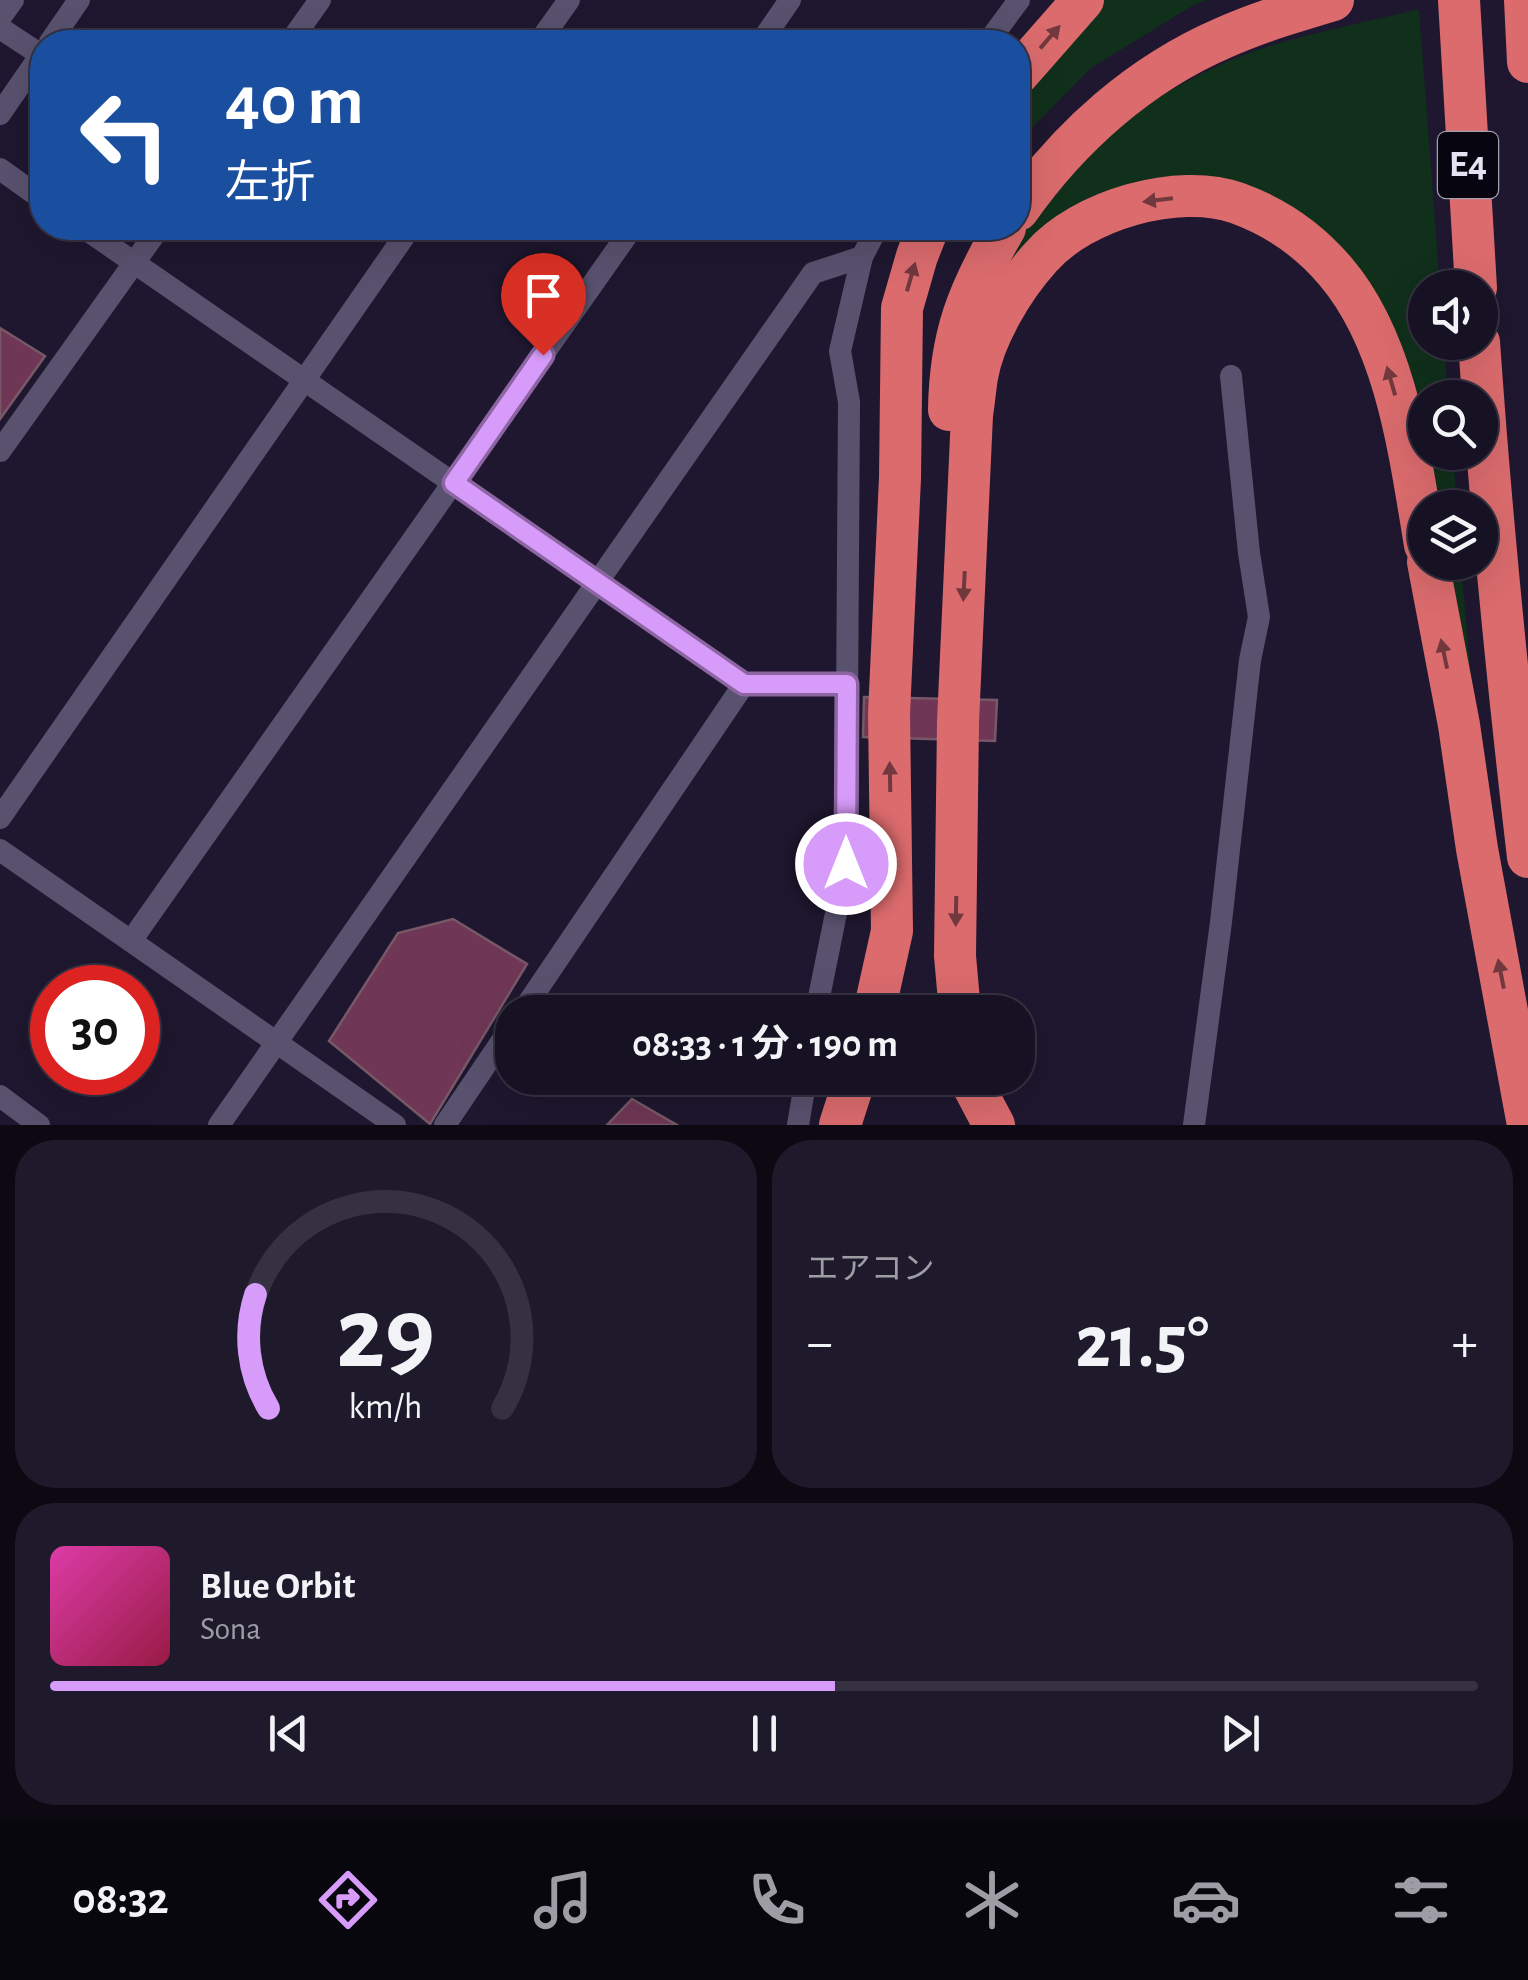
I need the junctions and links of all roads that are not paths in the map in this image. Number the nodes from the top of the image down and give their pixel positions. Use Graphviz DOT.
graph roads {
  1 [pos="13,0"];
  2 [pos="79,0"];
  3 [pos="320,0"];
  4 [pos="569,0"];
  5 [pos="790,0"];
  6 [pos="1019,0"];
  7 [pos="1082,0"];
  8 [pos="1255,0"];
  9 [pos="1334,0"];
  10 [pos="1459,0"];
  11 [pos="0,18"];
  12 [pos="0,28"];
  13 [pos="58,30"];
  14 [pos="299,30"];
  15 [pos="548,30"];
  16 [pos="769,30"];
  17 [pos="997,30"];
  18 [pos="30,47"];
  19 [pos="1030,60"];
  20 [pos="30,71"];
  21 [pos="0,114"];
  22 [pos="1030,154"];
  23 [pos="0,169"];
  24 [pos="30,190"];
  25 [pos="1030,193"];
  26 [pos="102,240"];
  27 [pos="150,240"];
  28 [pos="402,240"];
  29 [pos="624,240"];
  30 [pos="871,240"];
  31 [pos="923,240"];
  32 [pos="971,240"];
  33 [pos="998,240"];
  34 [pos="862,258"];
  35 [pos="134,262"];
  36 [pos="1475,270"];
  37 [pos="1481,360"];
  38 [pos="1231,376"];
  39 [pos="304,380"];
  40 [pos="0,451"];
  41 [pos="900,478"];
  42 [pos="454,483"];
  43 [pos="969,488"];
  44 [pos="1415,490"];
  45 [pos="1431,580"];
  46 [pos="596,581"];
  47 [pos="744,684"];
  48 [pos="847,684"];
  49 [pos="0,818"];
  50 [pos="0,850"];
  51 [pos="1528,857"];
  52 [pos="131,941"];
  53 [pos="534,995"];
  54 [pos="819,995"];
  55 [pos="878,995"];
  56 [pos="958,995"];
  57 [pos="278,1043"];
  58 [pos="495,1051"];
  59 [pos="803,1095"];
  60 [pos="850,1095"];
  61 [pos="967,1095"];
  62 [pos="977,1095"];
  63 [pos="0,1096"];
  64 [pos="1526,1115"];
  65 [pos="39,1125"];
  66 [pos="219,1125"];
  67 [pos="394,1125"];
  68 [pos="445,1125"];
  69 [pos="798,1125"];
  70 [pos="840,1125"];
  71 [pos="968,1125"];
  72 [pos="994,1125"];
  73 [pos="1194,1125"];
  1 -- 11 [label="street"];
  2 -- 13 [label="street"];
  3 -- 14 [label="street"];
  4 -- 15 [label="street"];
  5 -- 16 [label="street"];
  6 -- 17 [label="street"];
  19 -- 7 [label="highway, one-way"];
  8 -- 22 [label="highway"];
  9 -- 25 [label="highway"];
  10 -- 36 [label="highway, E4"];
  12 -- 18 [label="street"];
  20 -- 21 [label="street"];
  23 -- 24 [label="street"];
  26 -- 35 [label="street"];
  27 -- 35 [label="street"];
  28 -- 39 [label="street"];
  29 -- 42 [label="street"];
  30 -- 34 [label="street"];
  41 -- 31 [label="highway, one-way"];
  32 -- 41 [label="highway"];
  33 -- 43 [label="highway"];
  34 -- 46 [label="street"];
  34 -- 48 [label="street"];
  35 -- 39 [label="street"];
  35 -- 40 [label="street"];
  37 -- 51 [label="highway"];
  38 -- 73 [label="street"];
  39 -- 42 [label="street"];
  39 -- 49 [label="street"];
  55 -- 41 [label="highway, one-way"];
  42 -- 46 [label="street"];
  42 -- 52 [label="street"];
  44 -- 43 [label="highway, one-way"];
  43 -- 56 [label="highway, one-way"];
  64 -- 45 [label="highway, one-way"];
  46 -- 47 [label="street"];
  46 -- 57 [label="street"];
  47 -- 48 [label="street"];
  47 -- 53 [label="street"];
  48 -- 54 [label="street"];
  50 -- 52 [label="street"];
  52 -- 57 [label="street"];
  57 -- 66 [label="street"];
  57 -- 67 [label="street"];
  58 -- 68 [label="street"];
  59 -- 69 [label="street"];
  60 -- 70 [label="highway"];
  61 -- 71 [label="highway"];
  62 -- 72 [label="highway"];
  63 -- 65 [label="street"];
}
